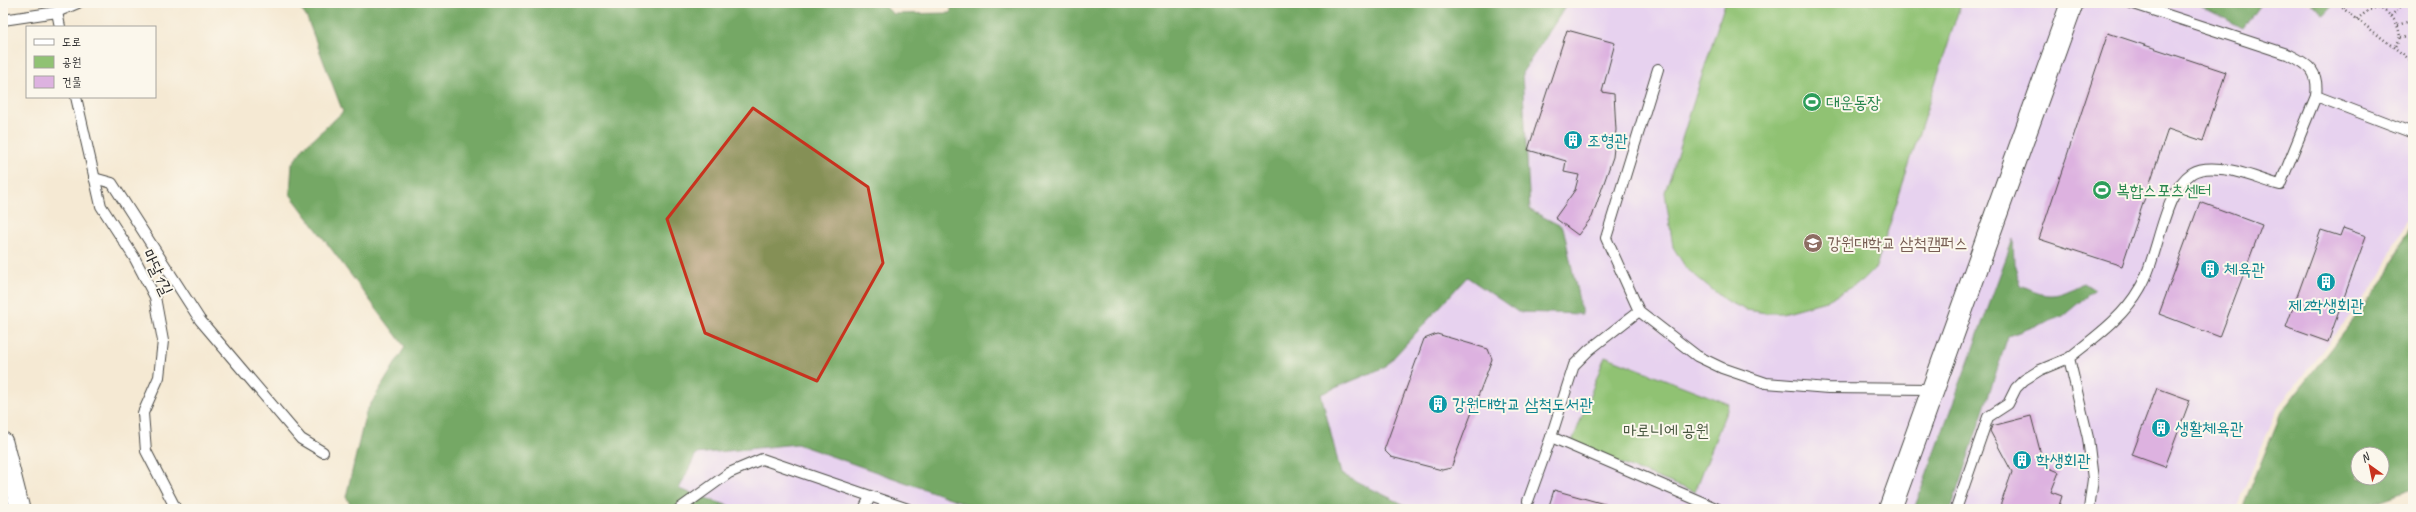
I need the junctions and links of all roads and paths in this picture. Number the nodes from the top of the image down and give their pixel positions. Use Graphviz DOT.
graph roads {
  1 [pos="78,3"];
  2 [pos="2072,3"];
  3 [pos="2131,3"];
  4 [pos="2336,3"];
  5 [pos="2350,3"];
  6 [pos="2367,3"];
  7 [pos="2381,3"];
  8 [pos="2404,3"];
  9 [pos="2344,8"];
  10 [pos="2380,8"];
  11 [pos="2369,10"];
  12 [pos="57,12"];
  13 [pos="2391,16"];
  14 [pos="2357,19"];
  15 [pos="3,20"];
  16 [pos="2413,20"];
  17 [pos="2398,25"];
  18 [pos="60,26"];
  19 [pos="2400,38"];
  20 [pos="2413,39"];
  21 [pos="2394,48"];
  22 [pos="2413,57"];
  23 [pos="2412,62"];
  24 [pos="1658,69"];
  25 [pos="2316,96"];
  26 [pos="76,98"];
  27 [pos="2413,133"];
  28 [pos="94,178"];
  29 [pos="1639,311"];
  30 [pos="2070,358"];
  31 [pos="1931,389"];
  32 [pos="1551,437"];
  33 [pos="3,442"];
  34 [pos="323,452"];
  35 [pos="870,496"];
  36 [pos="1528,501"];
  37 [pos="20,509"];
  38 [pos="176,509"];
  39 [pos="679,509"];
  40 [pos="864,509"];
  41 [pos="908,509"];
  42 [pos="1718,509"];
  43 [pos="1890,509"];
  44 [pos="1956,509"];
  45 [pos="2089,509"];
  1 -- 12 [label="lane"];
  2 -- 31 [label="street"];
  3 -- 25 [label="lane"];
  4 -- 9 [label="path"];
  5 -- 9 [label="path"];
  6 -- 11 [label="path"];
  7 -- 10 [label="path"];
  8 -- 13 [label="path"];
  9 -- 14 [label="path"];
  10 -- 11 [label="path"];
  10 -- 13 [label="path"];
  11 -- 14 [label="path"];
  12 -- 15 [label="lane"];
  12 -- 18 [label="lane"];
  13 -- 17 [label="path"];
  14 -- 21 [label="path"];
  16 -- 17 [label="path"];
  17 -- 19 [label="path"];
  19 -- 20 [label="path"];
  19 -- 21 [label="path"];
  21 -- 23 [label="path"];
  22 -- 23 [label="path"];
  24 -- 29 [label="lane"];
  25 -- 27 [label="lane"];
  25 -- 30 [label="lane"];
  26 -- 28 [label="lane, 마달1길"];
  28 -- 34 [label="lane"];
  28 -- 38 [label="lane, 마달1길"];
  29 -- 31 [label="lane"];
  29 -- 32 [label="lane"];
  30 -- 44 [label="lane"];
  30 -- 45 [label="lane"];
  31 -- 43 [label="street"];
  32 -- 36 [label="lane"];
  32 -- 42 [label="lane"];
  33 -- 37 [label="street"];
  35 -- 39 [label="lane"];
  35 -- 40 [label="lane"];
  35 -- 41 [label="lane"];
}
